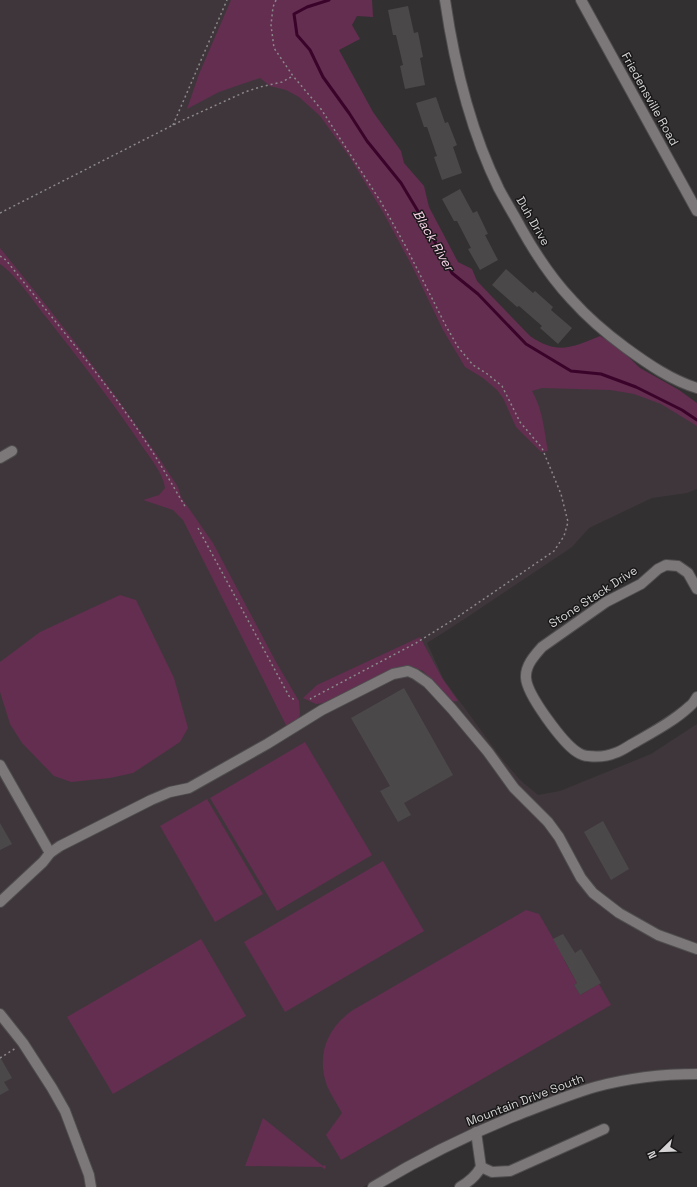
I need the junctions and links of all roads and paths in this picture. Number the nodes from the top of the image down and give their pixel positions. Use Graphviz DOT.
graph roads {
  1 [pos="227,0"];
  2 [pos="276,0"];
  3 [pos="445,0"];
  4 [pos="581,0"];
  5 [pos="293,76"];
  6 [pos="173,125"];
  7 [pos="697,212"];
  8 [pos="0,213"];
  9 [pos="0,256"];
  10 [pos="697,388"];
  11 [pos="12,451"];
  12 [pos="0,458"];
  13 [pos="186,508"];
  14 [pos="198,528"];
  15 [pos="697,589"];
  16 [pos="697,697"];
  17 [pos="310,699"];
  18 [pos="296,701"];
  19 [pos="0,766"];
  20 [pos="50,853"];
  21 [pos="0,902"];
  22 [pos="697,949"];
  23 [pos="0,1014"];
  24 [pos="23,1043"];
  25 [pos="0,1058"];
  26 [pos="697,1074"];
  27 [pos="604,1129"];
  28 [pos="476,1132"];
  29 [pos="482,1167"];
  30 [pos="91,1187"];
  31 [pos="373,1187"];
  32 [pos="460,1187"];
  1 -- 6 [label="path"];
  2 -- 5 [label="path"];
  3 -- 10 [label="street, Duh Drive"];
  4 -- 7 [label="street, Friedensville Road"];
  5 -- 6 [label="path"];
  5 -- 17 [label="path"];
  6 -- 8 [label="path"];
  9 -- 13 [label="path"];
  11 -- 12 [label="street"];
  14 -- 18 [label="path"];
  15 -- 16 [label="street, Stone Stack Drive"];
  19 -- 20 [label="street"];
  20 -- 21 [label="street"];
  20 -- 22 [label="street"];
  23 -- 24 [label="street"];
  24 -- 25 [label="path"];
  24 -- 30 [label="street"];
  26 -- 28 [label="street, Mountain Drive South"];
  27 -- 29 [label="street"];
  28 -- 29 [label="street"];
  28 -- 31 [label="street, Mountain Drive South"];
  29 -- 32 [label="street"];
}
